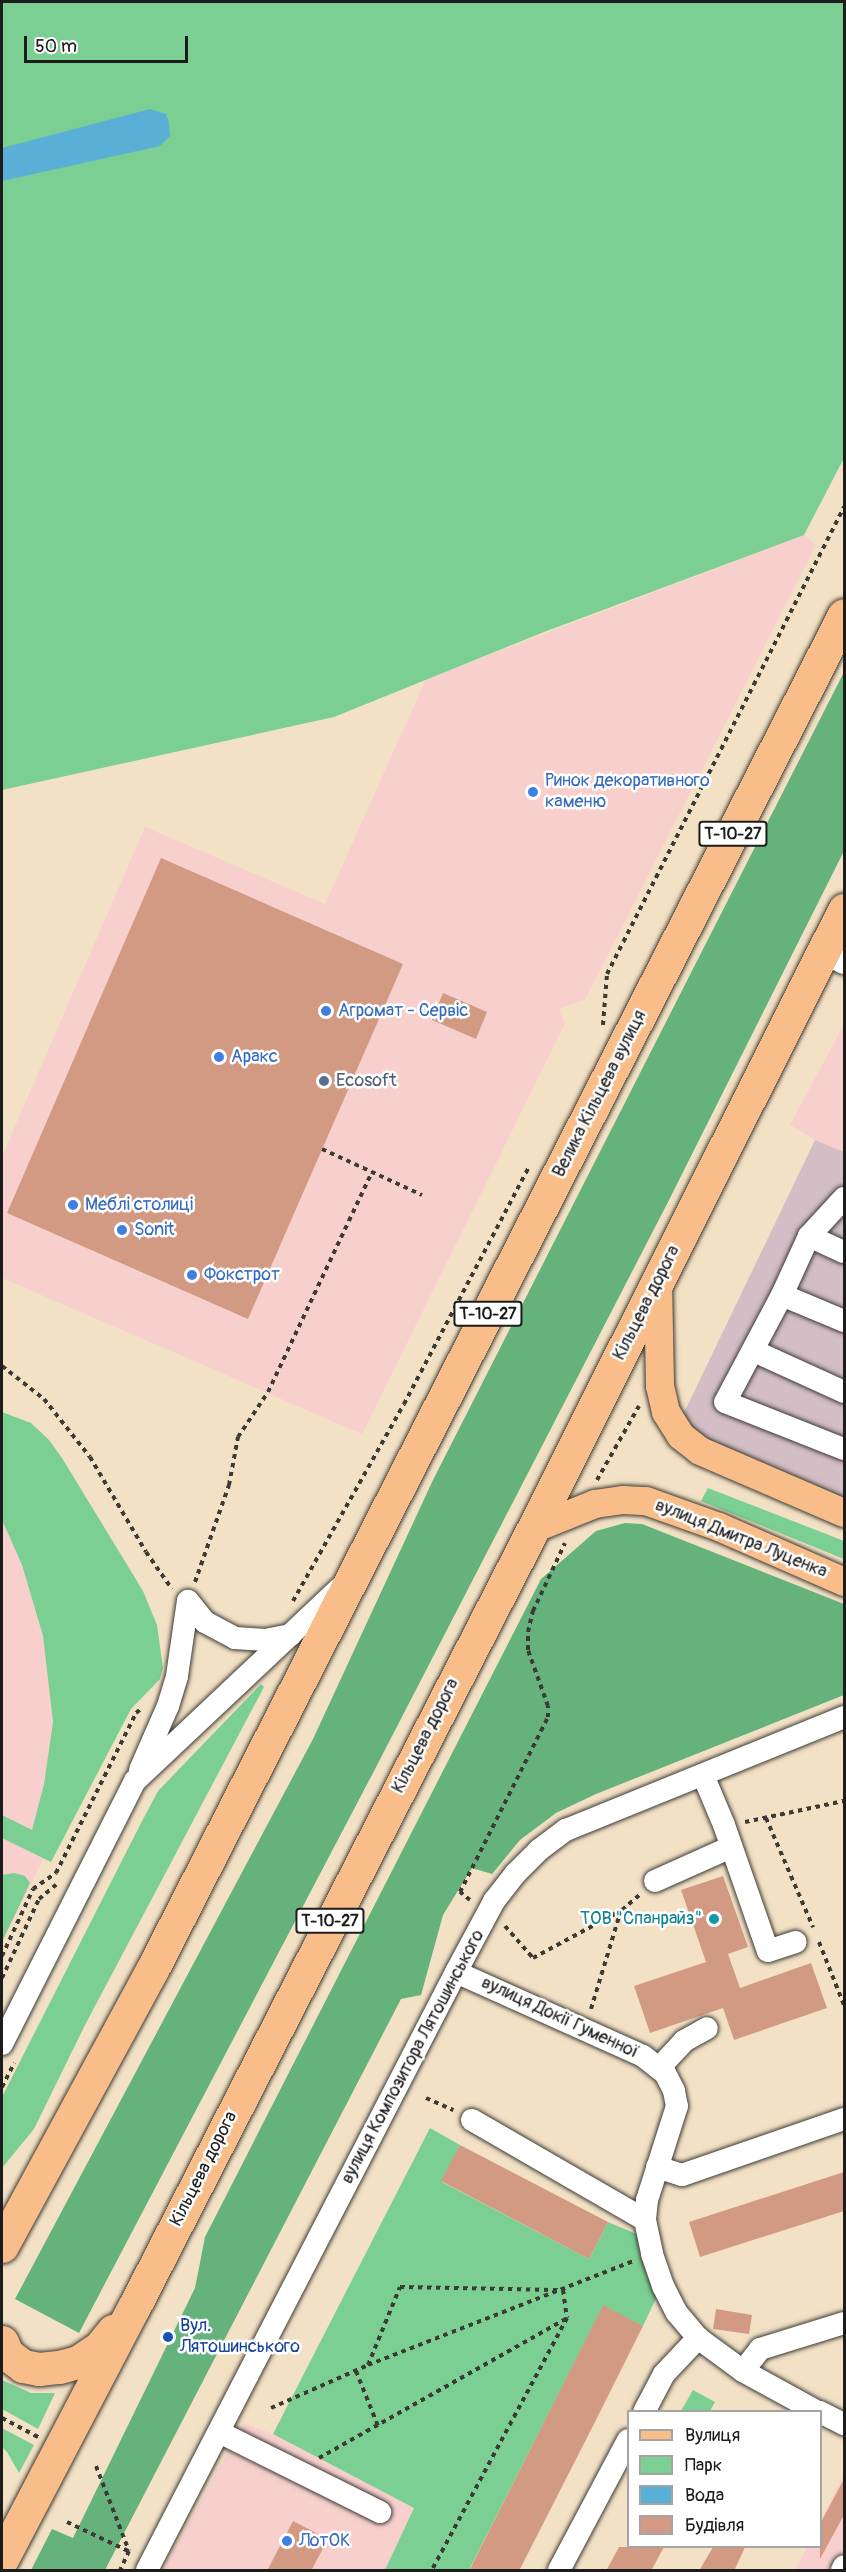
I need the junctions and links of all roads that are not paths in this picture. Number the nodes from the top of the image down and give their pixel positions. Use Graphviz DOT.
graph roads {
  1 [pos="844,615"];
  2 [pos="844,910"];
  3 [pos="834,958"];
  4 [pos="844,1198"];
  5 [pos="809,1236"];
  6 [pos="844,1252"];
  7 [pos="658,1282"];
  8 [pos="782,1295"];
  9 [pos="844,1321"];
  10 [pos="754,1351"];
  11 [pos="844,1392"];
  12 [pos="844,1449"];
  13 [pos="844,1513"];
  14 [pos="533,1529"];
  15 [pos="355,1573"];
  16 [pos="844,1581"];
  17 [pos="291,1635"];
  18 [pos="844,1717"];
  19 [pos="703,1775"];
  20 [pos="135,1781"];
  21 [pos="731,1847"];
  22 [pos="655,1881"];
  23 [pos="805,1936"];
  24 [pos="456,1972"];
  25 [pos="707,2028"];
  26 [pos="2,2044"];
  27 [pos="658,2068"];
  28 [pos="472,2120"];
  29 [pos="844,2120"];
  30 [pos="657,2167"];
  31 [pos="645,2220"];
  32 [pos="6,2237"];
  33 [pos="2,2267"];
  34 [pos="134,2307"];
  35 [pos="844,2323"];
  36 [pos="698,2338"];
  37 [pos="2,2342"];
  38 [pos="743,2371"];
  39 [pos="645,2410"];
  40 [pos="816,2410"];
  41 [pos="822,2413"];
  42 [pos="844,2424"];
  43 [pos="219,2432"];
  44 [pos="627,2442"];
  45 [pos="380,2512"];
  46 [pos="2,2559"];
  47 [pos="844,2566"];
  48 [pos="147,2571"];
  49 [pos="559,2571"];
  50 [pos="842,2571"];
  1 -- 15 [label="highway, Велика Кільцева вулиця / Т-10-27"];
  2 -- 3 [label="highway, Кільцева дорога / Т-10-27"];
  3 -- 7 [label="highway, Кільцева дорога / Т-10-27"];
  4 -- 5 [label="street"];
  5 -- 6 [label="street"];
  5 -- 8 [label="street"];
  7 -- 13 [label="main road"];
  7 -- 14 [label="highway, Кільцева дорога / Т-10-27"];
  8 -- 9 [label="street"];
  8 -- 10 [label="street"];
  10 -- 11 [label="street"];
  10 -- 12 [label="street"];
  14 -- 16 [label="main road, вулиця Дмитра Луценка"];
  14 -- 34 [label="highway, Кільцева дорога / Т-10-27"];
  15 -- 17 [label="street"];
  15 -- 32 [label="highway, Т-10-27"];
  17 -- 20 [label="street"];
  17 -- 20 [label="street"];
  18 -- 19 [label="street, вулиця Композитора Лятошинського"];
  19 -- 21 [label="street"];
  19 -- 24 [label="street, вулиця Композитора Лятошинського"];
  20 -- 26 [label="street"];
  21 -- 22 [label="street"];
  21 -- 23 [label="street"];
  24 -- 27 [label="street, вулиця Докії Гуменної"];
  24 -- 43 [label="street, вулиця Композитора Лятошинського"];
  25 -- 27 [label="street"];
  27 -- 30 [label="street, вулиця Докії Гуменної"];
  28 -- 31 [label="street"];
  29 -- 30 [label="street"];
  30 -- 31 [label="street, вулиця Докії Гуменної"];
  31 -- 36 [label="street, вулиця Докії Гуменної"];
  32 -- 33 [label="highway"];
  34 -- 37 [label="highway"];
  34 -- 46 [label="highway, Кільцева дорога / Т-10-27"];
  35 -- 38 [label="street"];
  36 -- 38 [label="street, вулиця Докії Гуменної"];
  36 -- 39 [label="street"];
  38 -- 40 [label="street, вулиця Докії Гуменної"];
  41 -- 42 [label="street, вулиця Докії Гуменної"];
  43 -- 45 [label="street"];
  43 -- 48 [label="street, вулиця Композитора Лятошинського"];
  44 -- 49 [label="street"];
  47 -- 50 [label="street"];
}
